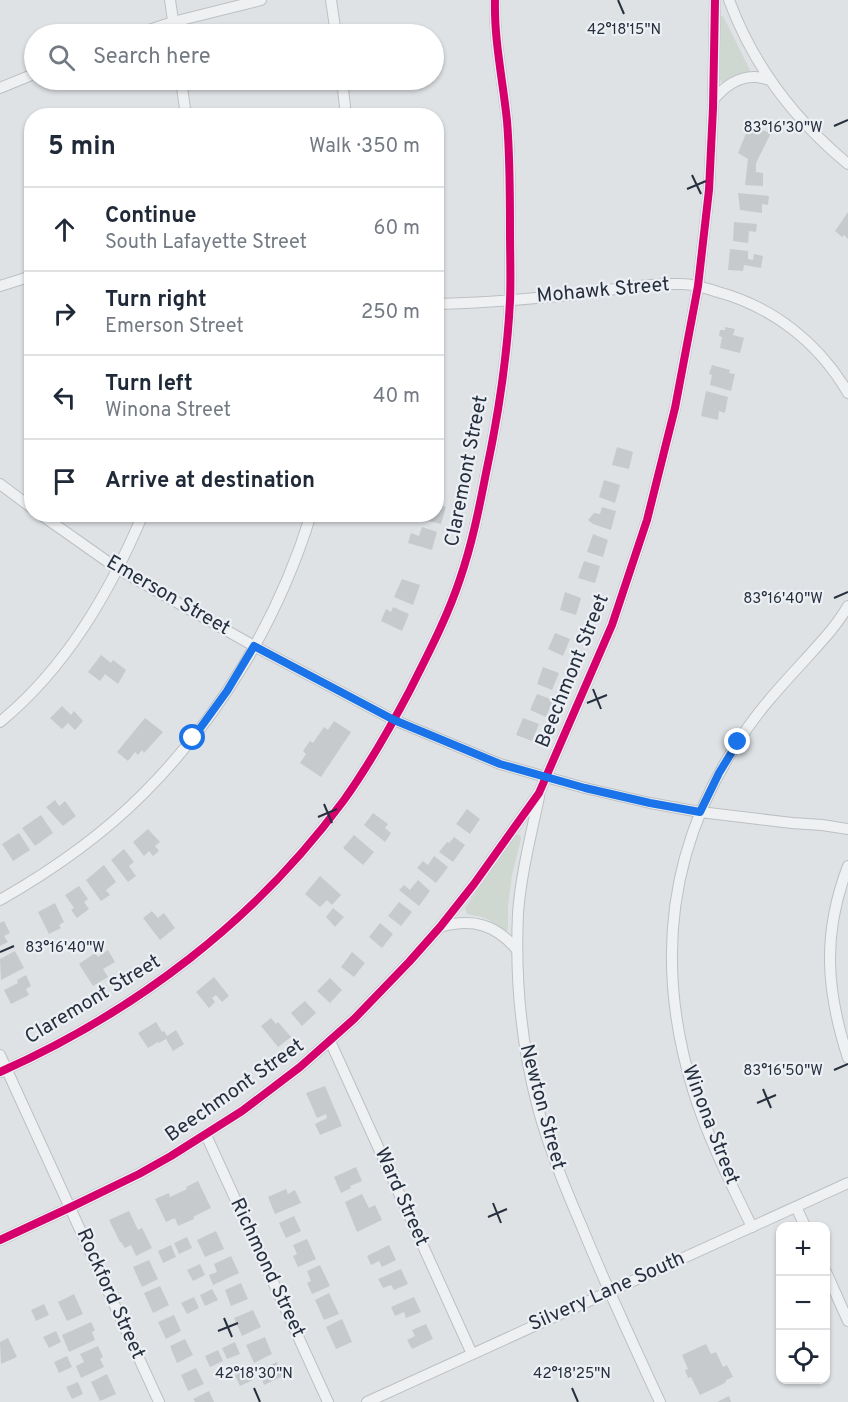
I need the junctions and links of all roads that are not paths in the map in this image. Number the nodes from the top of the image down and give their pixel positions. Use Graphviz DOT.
graph roads {
  1 [pos="170,0"];
  2 [pos="261,0"];
  3 [pos="331,0"];
  4 [pos="495,0"];
  5 [pos="715,0"];
  6 [pos="729,0"];
  7 [pos="173,22"];
  8 [pos="167,24"];
  9 [pos="335,24"];
  10 [pos="24,78"];
  11 [pos="770,80"];
  12 [pos="0,88"];
  13 [pos="182,90"];
  14 [pos="343,90"];
  15 [pos="714,99"];
  16 [pos="185,108"];
  17 [pos="345,108"];
  18 [pos="848,164"];
  19 [pos="24,278"];
  20 [pos="0,286"];
  21 [pos="698,286"];
  22 [pos="510,300"];
  23 [pos="444,304"];
  24 [pos="848,393"];
  25 [pos="0,484"];
  26 [pos="24,502"];
  27 [pos="51,522"];
  28 [pos="139,522"];
  29 [pos="308,522"];
  30 [pos="118,569"];
  31 [pos="848,606"];
  32 [pos="254,646"];
  33 [pos="394,720"];
  34 [pos="0,722"];
  35 [pos="547,778"];
  36 [pos="539,793"];
  37 [pos="700,812"];
  38 [pos="848,829"];
  39 [pos="848,866"];
  40 [pos="0,900"];
  41 [pos="440,927"];
  42 [pos="517,950"];
  43 [pos="330,1041"];
  44 [pos="0,1055"];
  45 [pos="848,1058"];
  46 [pos="3,1071"];
  47 [pos="206,1135"];
  48 [pos="848,1183"];
  49 [pos="71,1207"];
  50 [pos="796,1207"];
  51 [pos="803,1222"];
  52 [pos="752,1227"];
  53 [pos="0,1240"];
  54 [pos="827,1276"];
  55 [pos="608,1291"];
  56 [pos="848,1321"];
  57 [pos="472,1354"];
  58 [pos="159,1402"];
  59 [pos="328,1402"];
  60 [pos="367,1402"];
  61 [pos="660,1402"];
  1 -- 7 [label="street"];
  2 -- 7 [label="street"];
  3 -- 9 [label="street"];
  4 -- 22 [label="street, Claremont Street"];
  5 -- 15 [label="street, Beechmont Street"];
  6 -- 11 [label="street"];
  7 -- 8 [label="street"];
  10 -- 12 [label="street"];
  11 -- 15 [label="street"];
  11 -- 18 [label="street"];
  13 -- 16 [label="street"];
  14 -- 17 [label="street"];
  15 -- 21 [label="street, Beechmont Street"];
  19 -- 20 [label="street"];
  21 -- 22 [label="street, Mohawk Street"];
  21 -- 24 [label="street"];
  21 -- 35 [label="street, Beechmont Street"];
  22 -- 23 [label="street, Mohawk Street"];
  22 -- 33 [label="street, Claremont Street"];
  25 -- 26 [label="street"];
  27 -- 30 [label="street, Emerson Street"];
  28 -- 30 [label="street"];
  29 -- 32 [label="street"];
  30 -- 32 [label="street, Emerson Street"];
  30 -- 34 [label="street"];
  31 -- 37 [label="street, Winona Street"];
  32 -- 33 [label="street, Emerson Street"];
  32 -- 40 [label="street"];
  33 -- 35 [label="street, Emerson Street"];
  33 -- 46 [label="street, Claremont Street"];
  35 -- 36 [label="street, Beechmont Street"];
  35 -- 37 [label="street, Emerson Street"];
  36 -- 41 [label="street, Beechmont Street"];
  36 -- 42 [label="street, Newton Street"];
  37 -- 38 [label="street, Emerson Street"];
  37 -- 52 [label="street, Winona Street"];
  39 -- 45 [label="street"];
  41 -- 42 [label="street"];
  41 -- 43 [label="street, Beechmont Street"];
  42 -- 55 [label="street, Newton Street"];
  43 -- 47 [label="street, Beechmont Street"];
  43 -- 57 [label="street, Ward Street"];
  44 -- 46 [label="street, Rockford Street"];
  46 -- 49 [label="street, Rockford Street"];
  47 -- 49 [label="street, Beechmont Street"];
  47 -- 59 [label="street, Richmond Street"];
  48 -- 50 [label="street, Silvery Lane South"];
  49 -- 53 [label="street, Beechmont Street"];
  49 -- 58 [label="street, Rockford Street"];
  50 -- 51 [label="street"];
  50 -- 52 [label="street, Silvery Lane South"];
  52 -- 55 [label="street, Silvery Lane South"];
  54 -- 56 [label="street"];
  55 -- 57 [label="street, Silvery Lane South"];
  55 -- 61 [label="street, Newton Street"];
  57 -- 60 [label="street, Silvery Lane South"];
}
